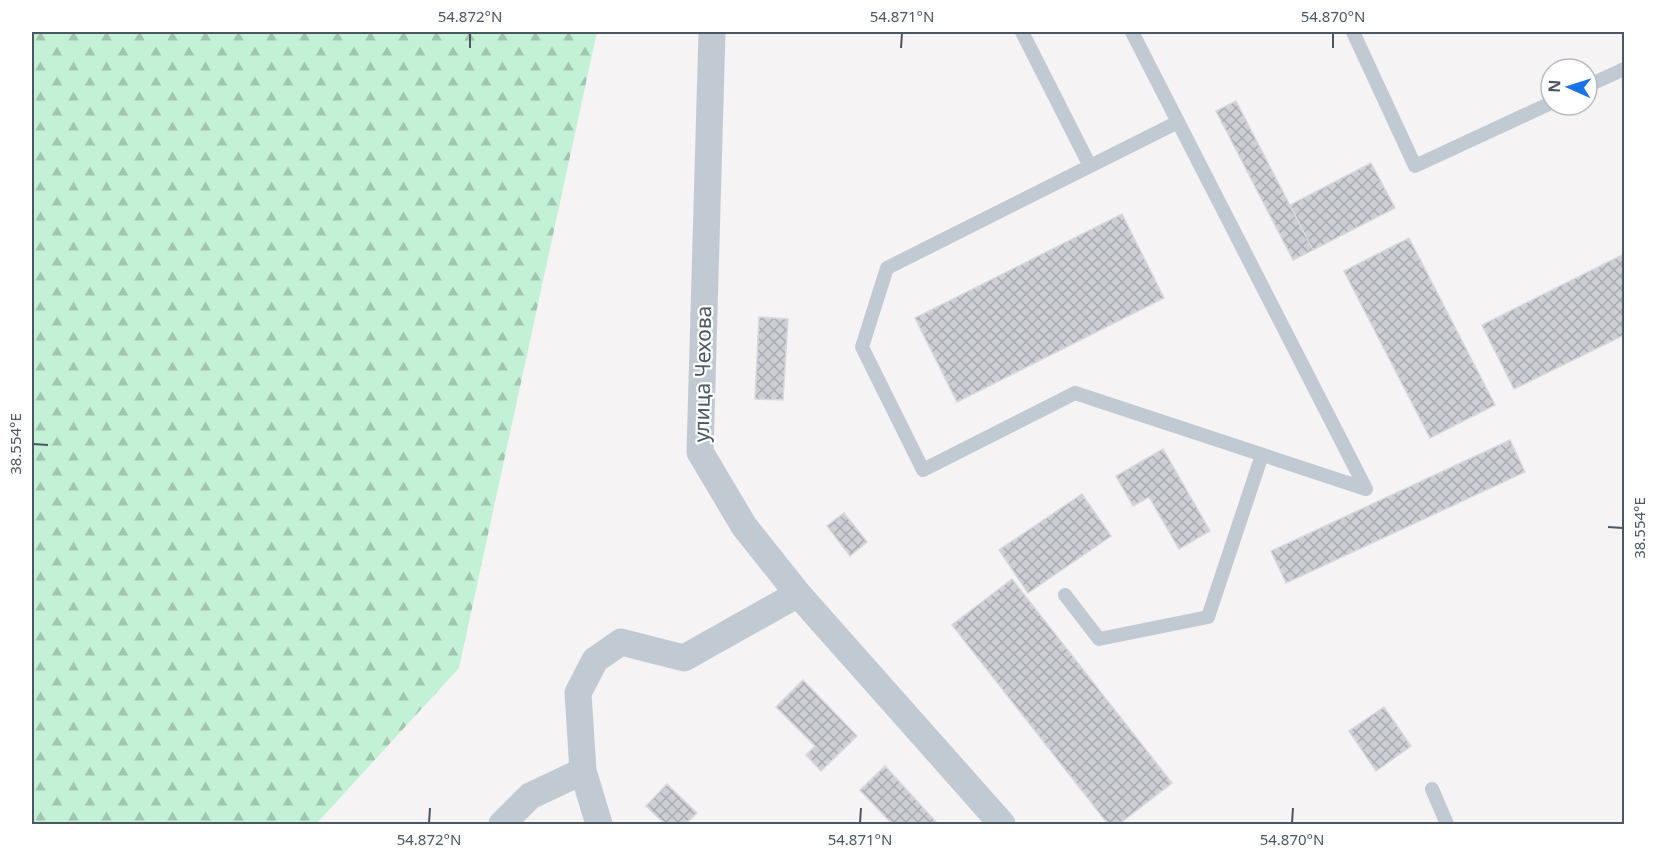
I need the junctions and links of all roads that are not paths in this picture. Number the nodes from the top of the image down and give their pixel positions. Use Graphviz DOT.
graph roads {
  1 [pos="712,32"];
  2 [pos="1022,32"];
  3 [pos="1132,32"];
  4 [pos="1353,32"];
  5 [pos="1624,69"];
  6 [pos="1599,80"];
  7 [pos="1539,109"];
  8 [pos="1178,122"];
  9 [pos="1090,166"];
  10 [pos="1262,455"];
  11 [pos="798,594"];
  12 [pos="1065,595"];
  13 [pos="583,771"];
  14 [pos="1432,789"];
  15 [pos="502,825"];
  16 [pos="599,825"];
  17 [pos="1002,825"];
  18 [pos="1447,825"];
  1 -- 11 [label="street, улица Чехова"];
  2 -- 9 [label="lane"];
  3 -- 8 [label="lane"];
  4 -- 7 [label="lane"];
  5 -- 6 [label="lane"];
  8 -- 9 [label="lane"];
  8 -- 10 [label="lane"];
  9 -- 10 [label="lane"];
  10 -- 12 [label="lane"];
  11 -- 13 [label="street"];
  11 -- 17 [label="street, улица Чехова"];
  13 -- 15 [label="street"];
  13 -- 16 [label="street"];
  14 -- 18 [label="lane"];
}
